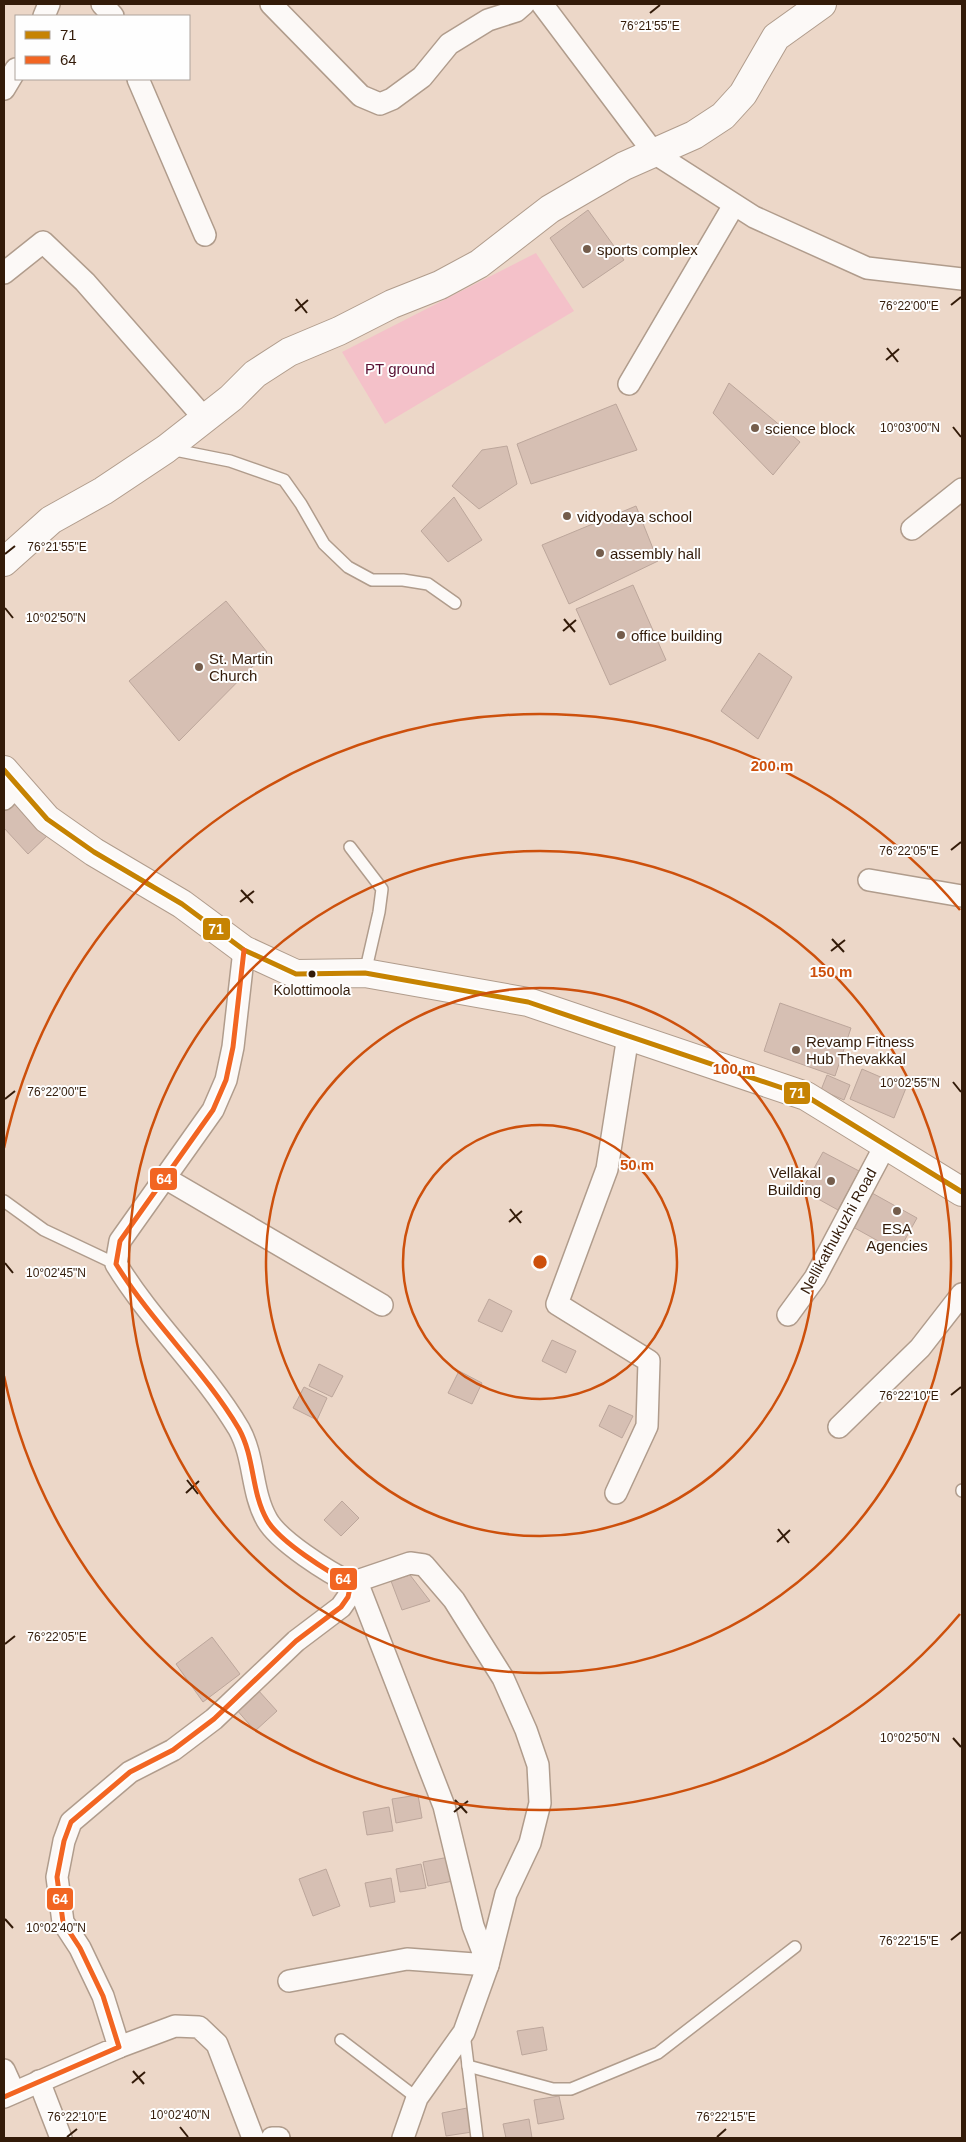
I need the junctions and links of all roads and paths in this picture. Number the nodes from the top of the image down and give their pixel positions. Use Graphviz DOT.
graph roads {
  1 [pos="102,4"];
  2 [pos="271,4"];
  3 [pos="524,4"];
  4 [pos="542,4"];
  5 [pos="822,4"];
  6 [pos="112,15"];
  7 [pos="15,70"];
  8 [pos="138,80"];
  9 [pos="4,89"];
  10 [pos="654,153"];
  11 [pos="734,205"];
  12 [pos="205,235"];
  13 [pos="4,273"];
  14 [pos="962,278"];
  15 [pos="629,384"];
  16 [pos="205,419"];
  17 [pos="166,449"];
  18 [pos="962,489"];
  19 [pos="912,529"];
  20 [pos="4,562"];
  21 [pos="455,603"];
  22 [pos="8,785"];
  23 [pos="350,847"];
  24 [pos="869,880"];
  25 [pos="962,896"];
  26 [pos="244,950"];
  27 [pos="364,973"];
  28 [pos="628,1036"];
  29 [pos="886,1144"];
  30 [pos="165,1178"];
  31 [pos="962,1192"];
  32 [pos="4,1201"];
  33 [pos="116,1264"];
  34 [pos="962,1294"];
  35 [pos="382,1305"];
  36 [pos="788,1315"];
  37 [pos="840,1427"];
  38 [pos="616,1493"];
  39 [pos="354,1583"];
  40 [pos="795,1947"];
  41 [pos="488,1965"];
  42 [pos="289,1981"];
  43 [pos="464,2032"];
  44 [pos="341,2040"];
  45 [pos="119,2047"];
  46 [pos="468,2064"];
  47 [pos="4,2070"];
  48 [pos="39,2081"];
  49 [pos="9,2095"];
  50 [pos="417,2098"];
  51 [pos="61,2138"];
  52 [pos="253,2138"];
  53 [pos="272,2138"];
  54 [pos="279,2138"];
  55 [pos="403,2138"];
  56 [pos="477,2138"];
  1 -- 6 [label="street"];
  2 -- 3 [label="street"];
  4 -- 10 [label="street"];
  5 -- 10 [label="main road"];
  7 -- 9 [label="street"];
  8 -- 12 [label="street"];
  10 -- 11 [label="street"];
  10 -- 16 [label="main road"];
  11 -- 14 [label="street"];
  11 -- 15 [label="street"];
  13 -- 16 [label="street"];
  16 -- 17 [label="main road"];
  17 -- 20 [label="main road"];
  17 -- 21 [label="lane"];
  18 -- 19 [label="street"];
  22 -- 26 [label="main road"];
  23 -- 27 [label="lane"];
  24 -- 25 [label="street"];
  26 -- 27 [label="main road"];
  26 -- 30 [label="street"];
  27 -- 28 [label="main road"];
  28 -- 29 [label="main road"];
  28 -- 38 [label="street"];
  29 -- 31 [label="main road"];
  29 -- 36 [label="street, Nellikathukuzhi Road"];
  30 -- 33 [label="street"];
  30 -- 35 [label="street"];
  32 -- 33 [label="lane"];
  33 -- 39 [label="street"];
  34 -- 37 [label="street"];
  39 -- 41 [label="street"];
  39 -- 41 [label="street"];
  39 -- 45 [label="street"];
  40 -- 46 [label="lane"];
  41 -- 42 [label="street"];
  41 -- 43 [label="street"];
  43 -- 46 [label="lane"];
  43 -- 50 [label="street"];
  44 -- 50 [label="lane"];
  45 -- 48 [label="street"];
  45 -- 52 [label="street"];
  46 -- 56 [label="lane"];
  47 -- 49 [label="street"];
  48 -- 49 [label="street"];
  48 -- 51 [label="street"];
  50 -- 55 [label="street"];
  53 -- 54 [label="street"];
}
